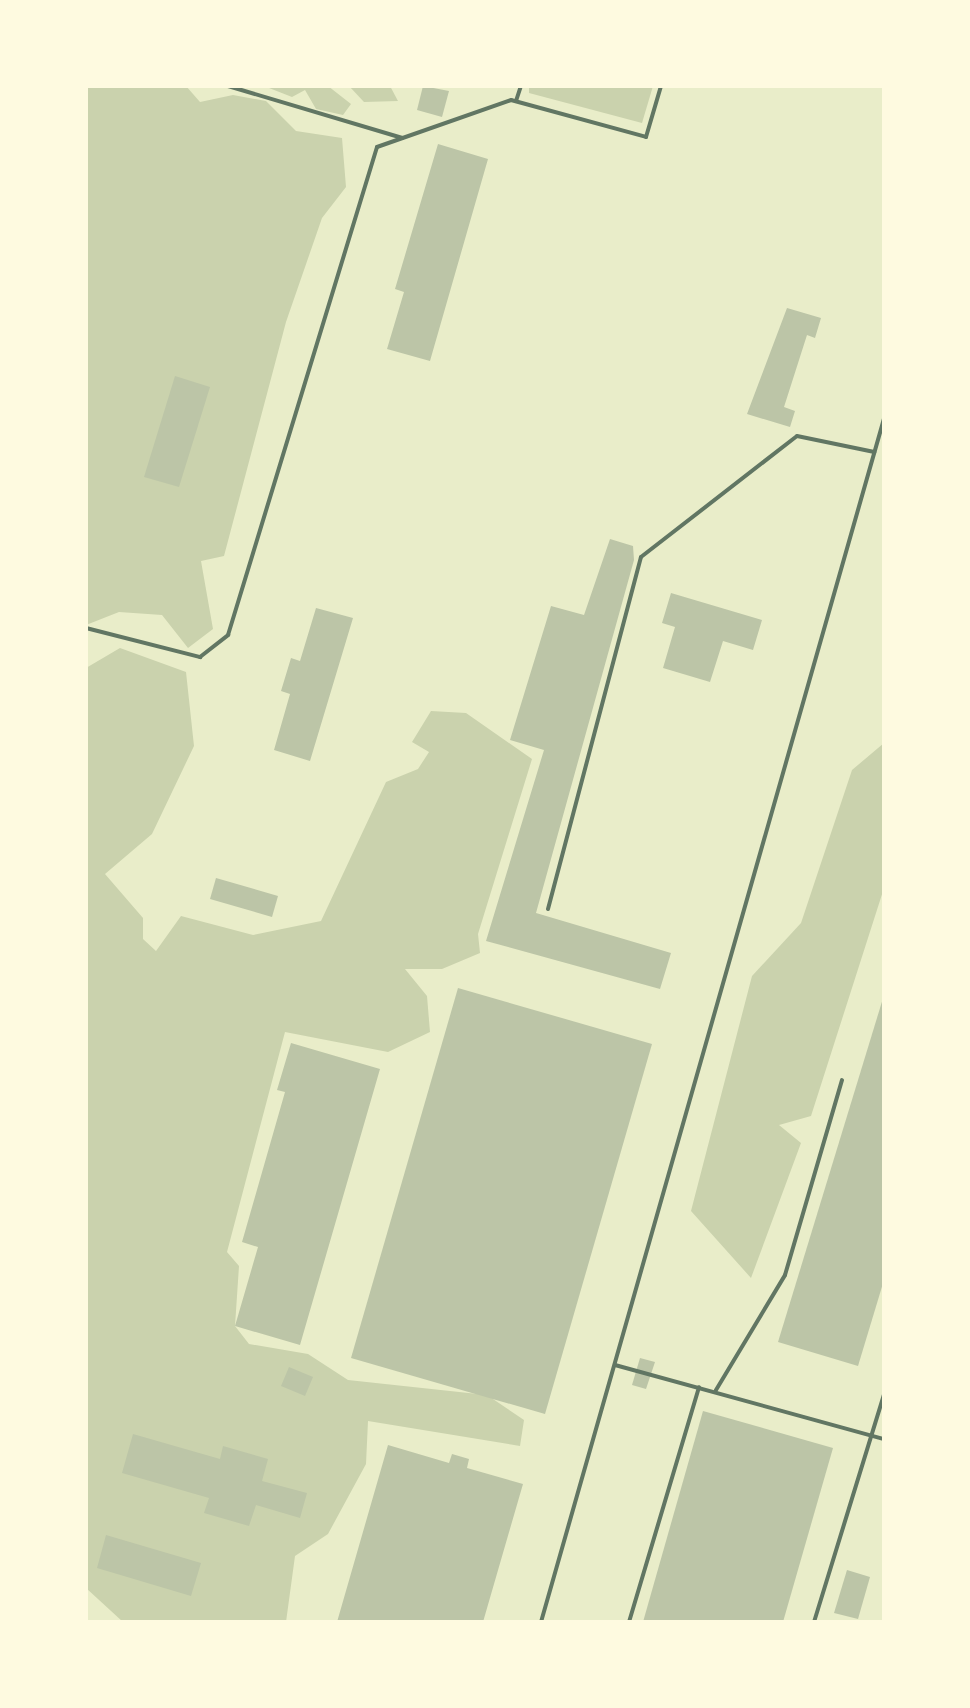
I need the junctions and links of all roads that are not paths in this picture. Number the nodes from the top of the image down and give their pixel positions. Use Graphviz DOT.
graph roads {
  1 [pos="228,86"];
  2 [pos="521,86"];
  3 [pos="661,86"];
  4 [pos="516,101"];
  5 [pos="403,138"];
  6 [pos="884,419"];
  7 [pos="874,452"];
  8 [pos="86,628"];
  9 [pos="548,909"];
  10 [pos="842,1080"];
  11 [pos="615,1365"];
  12 [pos="699,1387"];
  13 [pos="716,1390"];
  14 [pos="884,1394"];
  15 [pos="872,1435"];
  16 [pos="884,1439"];
  17 [pos="541,1622"];
  18 [pos="629,1622"];
  19 [pos="814,1622"];
  1 -- 5 [label="lane"];
  2 -- 4 [label="lane"];
  3 -- 4 [label="lane"];
  4 -- 5 [label="lane"];
  5 -- 8 [label="lane"];
  6 -- 7 [label="lane"];
  7 -- 9 [label="lane"];
  7 -- 11 [label="lane"];
  10 -- 13 [label="lane"];
  11 -- 12 [label="lane"];
  11 -- 17 [label="lane"];
  12 -- 13 [label="lane"];
  12 -- 18 [label="lane"];
  13 -- 15 [label="lane"];
  14 -- 15 [label="lane"];
  15 -- 16 [label="lane"];
  15 -- 19 [label="lane"];
}
